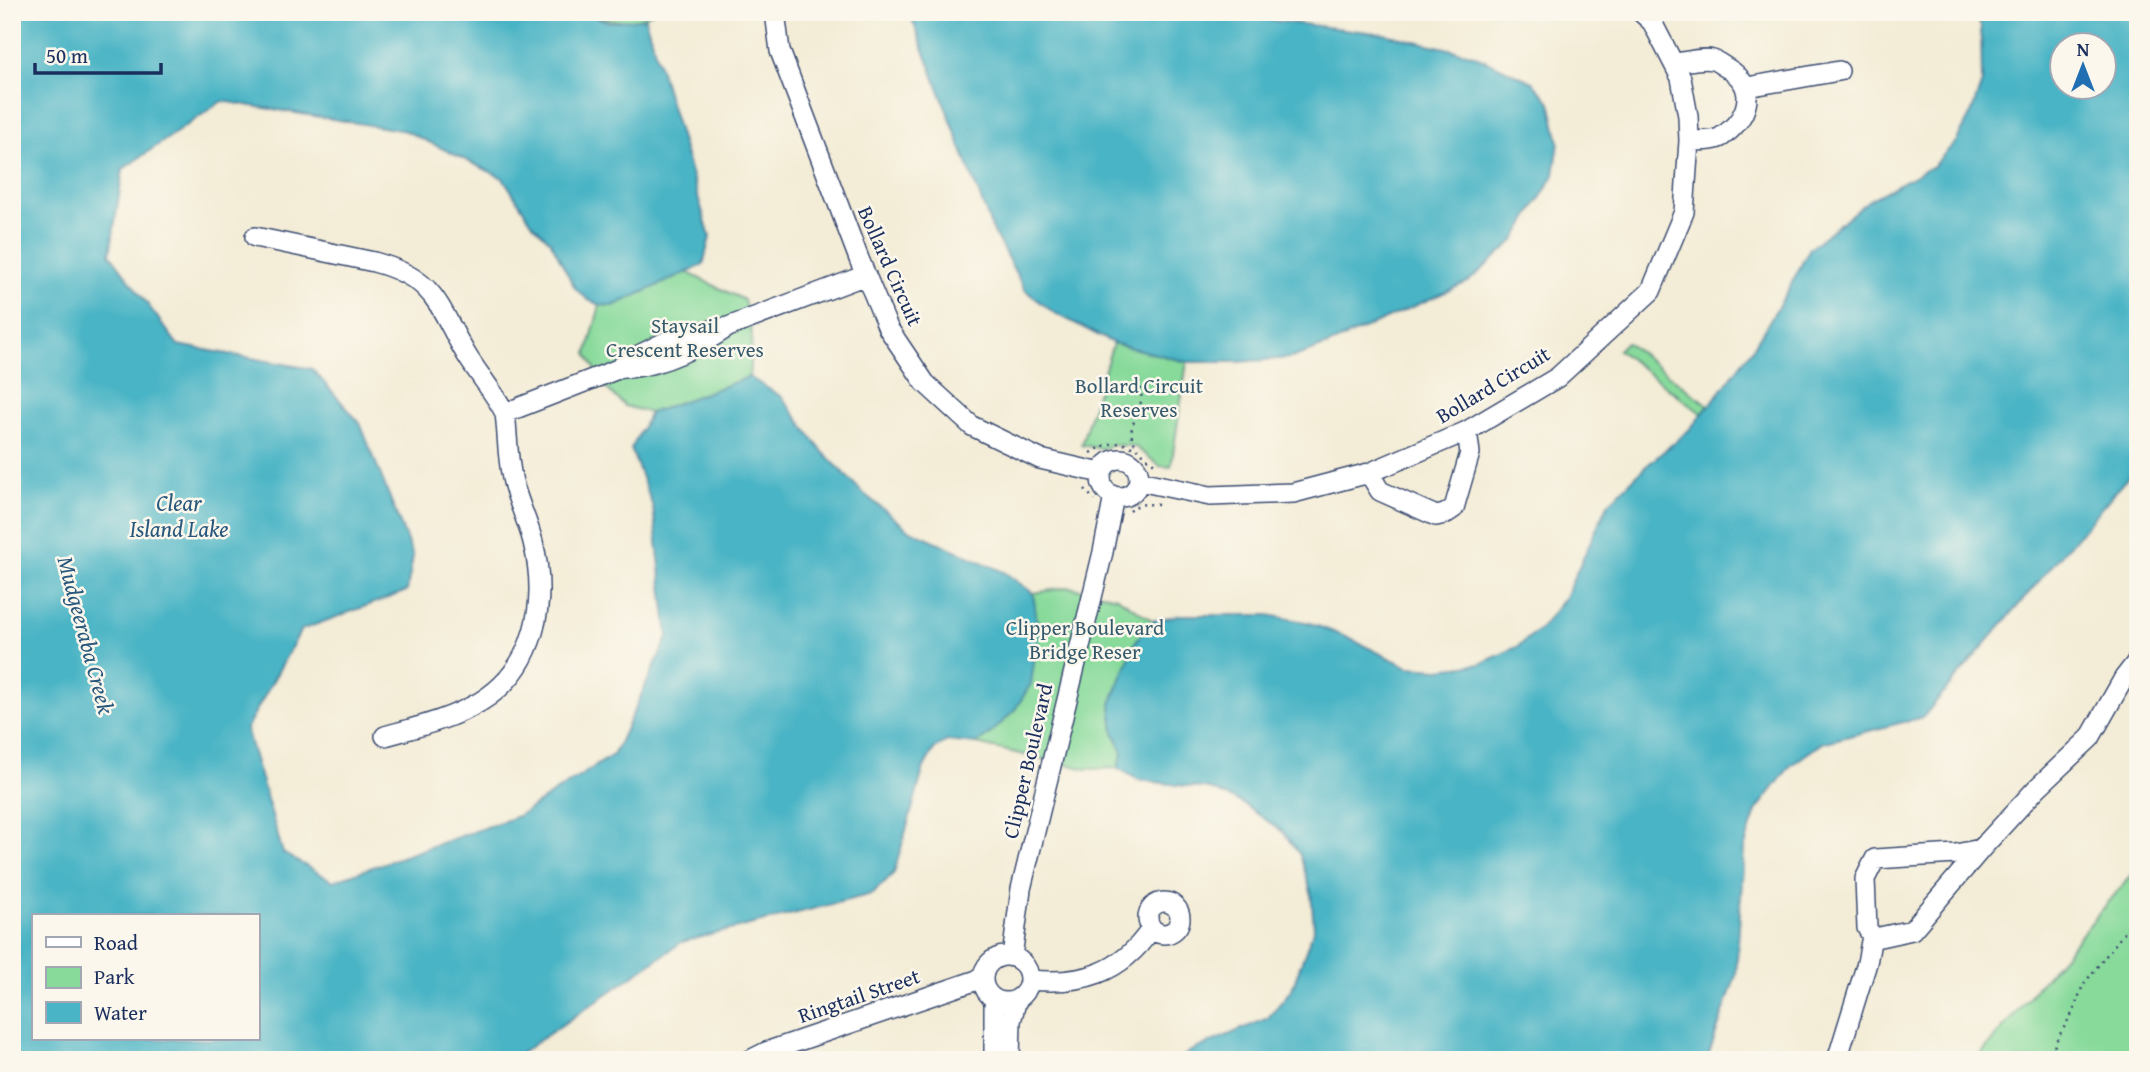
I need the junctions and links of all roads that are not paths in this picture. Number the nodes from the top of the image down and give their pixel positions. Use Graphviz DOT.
graph roads {
  1 [pos="775,12"];
  2 [pos="1641,12"];
  3 [pos="1675,63"];
  4 [pos="1839,71"];
  5 [pos="1747,87"];
  6 [pos="1689,141"];
  7 [pos="255,237"];
  8 [pos="866,275"];
  9 [pos="505,413"];
  10 [pos="1467,431"];
  11 [pos="1101,473"];
  12 [pos="1369,473"];
  13 [pos="1139,481"];
  14 [pos="1114,496"];
  15 [pos="2138,660"];
  16 [pos="385,736"];
  17 [pos="1981,849"];
  18 [pos="1151,929"];
  19 [pos="1872,936"];
  20 [pos="1012,957"];
  21 [pos="983,978"];
  22 [pos="1030,980"];
  23 [pos="994,999"];
  24 [pos="1017,999"];
  25 [pos="750,1060"];
  26 [pos="994,1060"];
  27 [pos="1010,1060"];
  28 [pos="1837,1060"];
  1 -- 8 [label="street, Bollard Circuit"];
  2 -- 3 [label="street, Bollard Circuit"];
  3 -- 5 [label="street"];
  3 -- 6 [label="street, Bollard Circuit"];
  4 -- 5 [label="street"];
  5 -- 6 [label="street"];
  6 -- 10 [label="street, Bollard Circuit"];
  7 -- 9 [label="street"];
  8 -- 9 [label="street"];
  8 -- 11 [label="street, Bollard Circuit"];
  9 -- 16 [label="street"];
  10 -- 12 [label="street, Bollard Circuit"];
  10 -- 12 [label="street"];
  11 -- 13 [label="street"];
  11 -- 14 [label="street"];
  12 -- 13 [label="street, Bollard Circuit"];
  13 -- 14 [label="street"];
  14 -- 20 [label="street, Clipper Boulevard"];
  15 -- 17 [label="street"];
  17 -- 19 [label="street"];
  17 -- 19 [label="street"];
  18 -- 22 [label="street"];
  19 -- 28 [label="street"];
  20 -- 21 [label="street"];
  20 -- 22 [label="street"];
  21 -- 23 [label="street"];
  21 -- 25 [label="street, Ringtail Street"];
  22 -- 24 [label="street"];
  23 -- 24 [label="street"];
  23 -- 26 [label="street"];
  24 -- 27 [label="street"];
}
